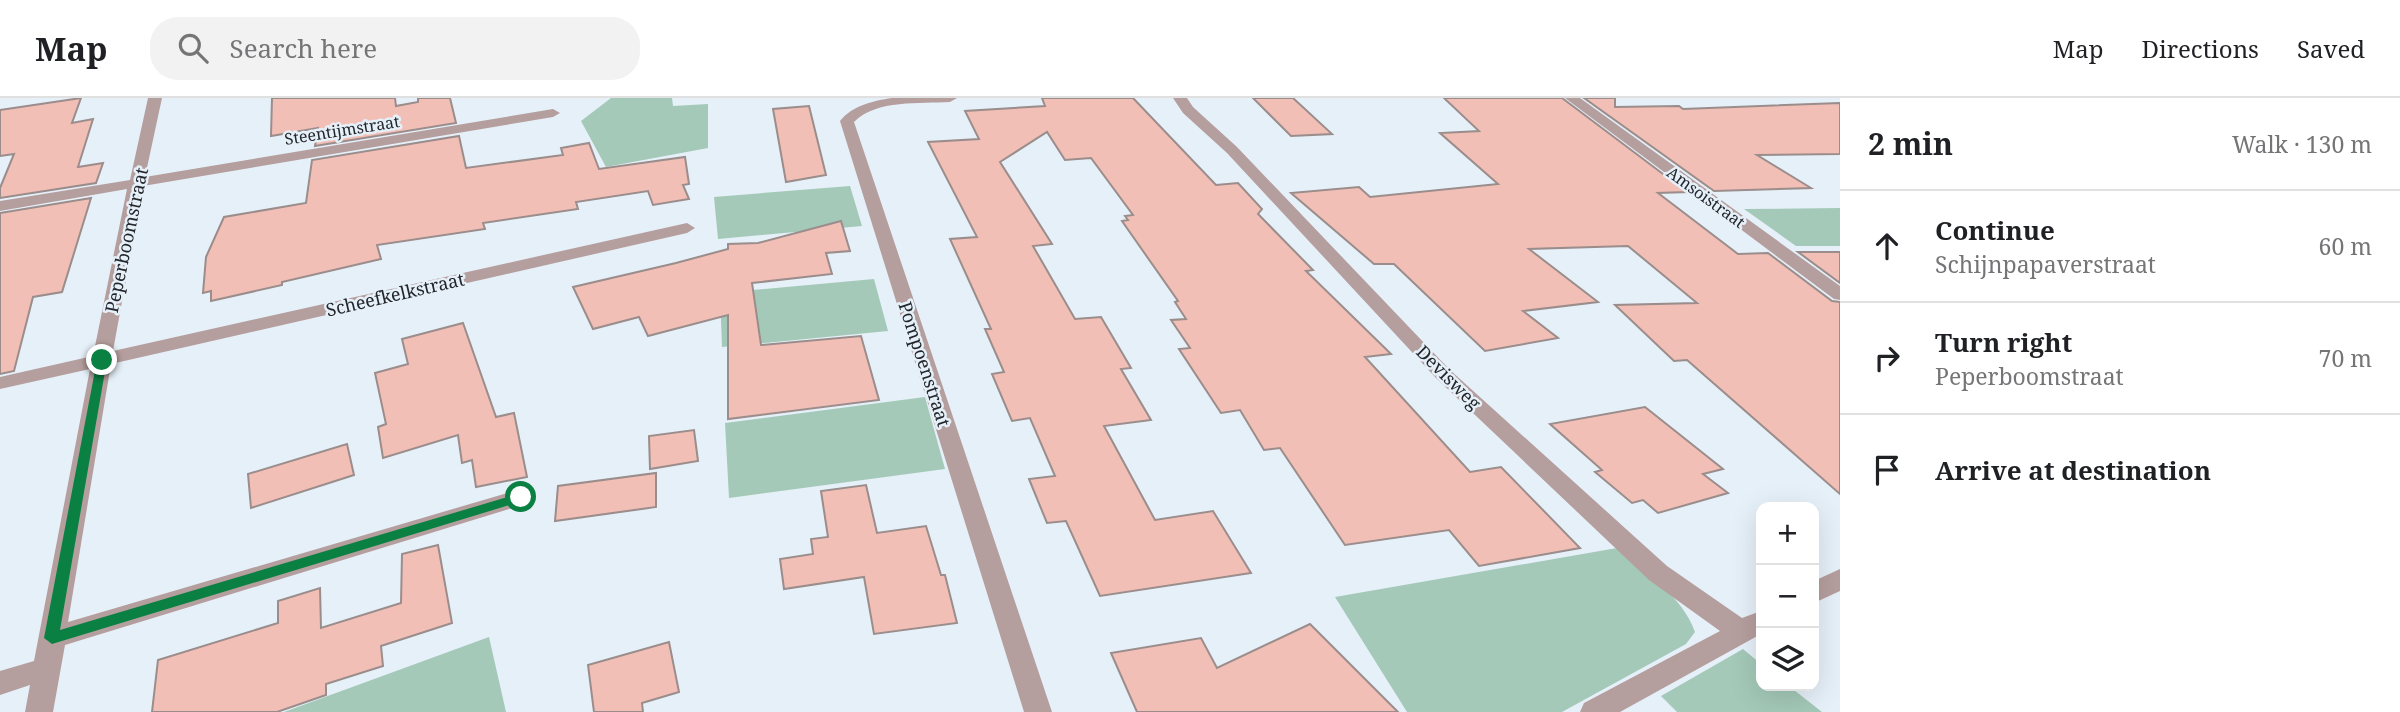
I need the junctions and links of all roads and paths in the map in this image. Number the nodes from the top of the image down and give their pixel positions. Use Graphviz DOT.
graph roads {
  1 [pos="155,98"];
  2 [pos="950,98"];
  3 [pos="1180,98"];
  4 [pos="1572,98"];
  5 [pos="553,113"];
  6 [pos="137,182"];
  7 [pos="0,206"];
  8 [pos="687,228"];
  9 [pos="1840,295"];
  10 [pos="102,360"];
  11 [pos="0,383"];
  12 [pos="521,497"];
  13 [pos="1840,579"];
  14 [pos="1819,590"];
  15 [pos="1751,626"];
  16 [pos="52,638"];
  17 [pos="48,668"];
  18 [pos="0,683"];
  19 [pos="39,712"];
  20 [pos="1038,712"];
  21 [pos="1594,712"];
  1 -- 6 [label="street, Peperboomstraat"];
  2 -- 20 [label="street, Pompoenstraat"];
  3 -- 15 [label="street, Devisweg"];
  4 -- 9 [label="street, Amsoistraat"];
  5 -- 6 [label="street, Steentijmstraat"];
  6 -- 7 [label="street, Steentijmstraat"];
  6 -- 10 [label="street, Peperboomstraat"];
  8 -- 10 [label="street, Scheefkelkstraat"];
  10 -- 11 [label="street, Scheefkelkstraat"];
  10 -- 16 [label="street, Peperboomstraat"];
  12 -- 16 [label="street"];
  13 -- 14 [label="street"];
  15 -- 21 [label="street"];
  16 -- 17 [label="street, Peperboomstraat"];
  17 -- 18 [label="street"];
  17 -- 19 [label="street, Peperboomstraat"];
}
